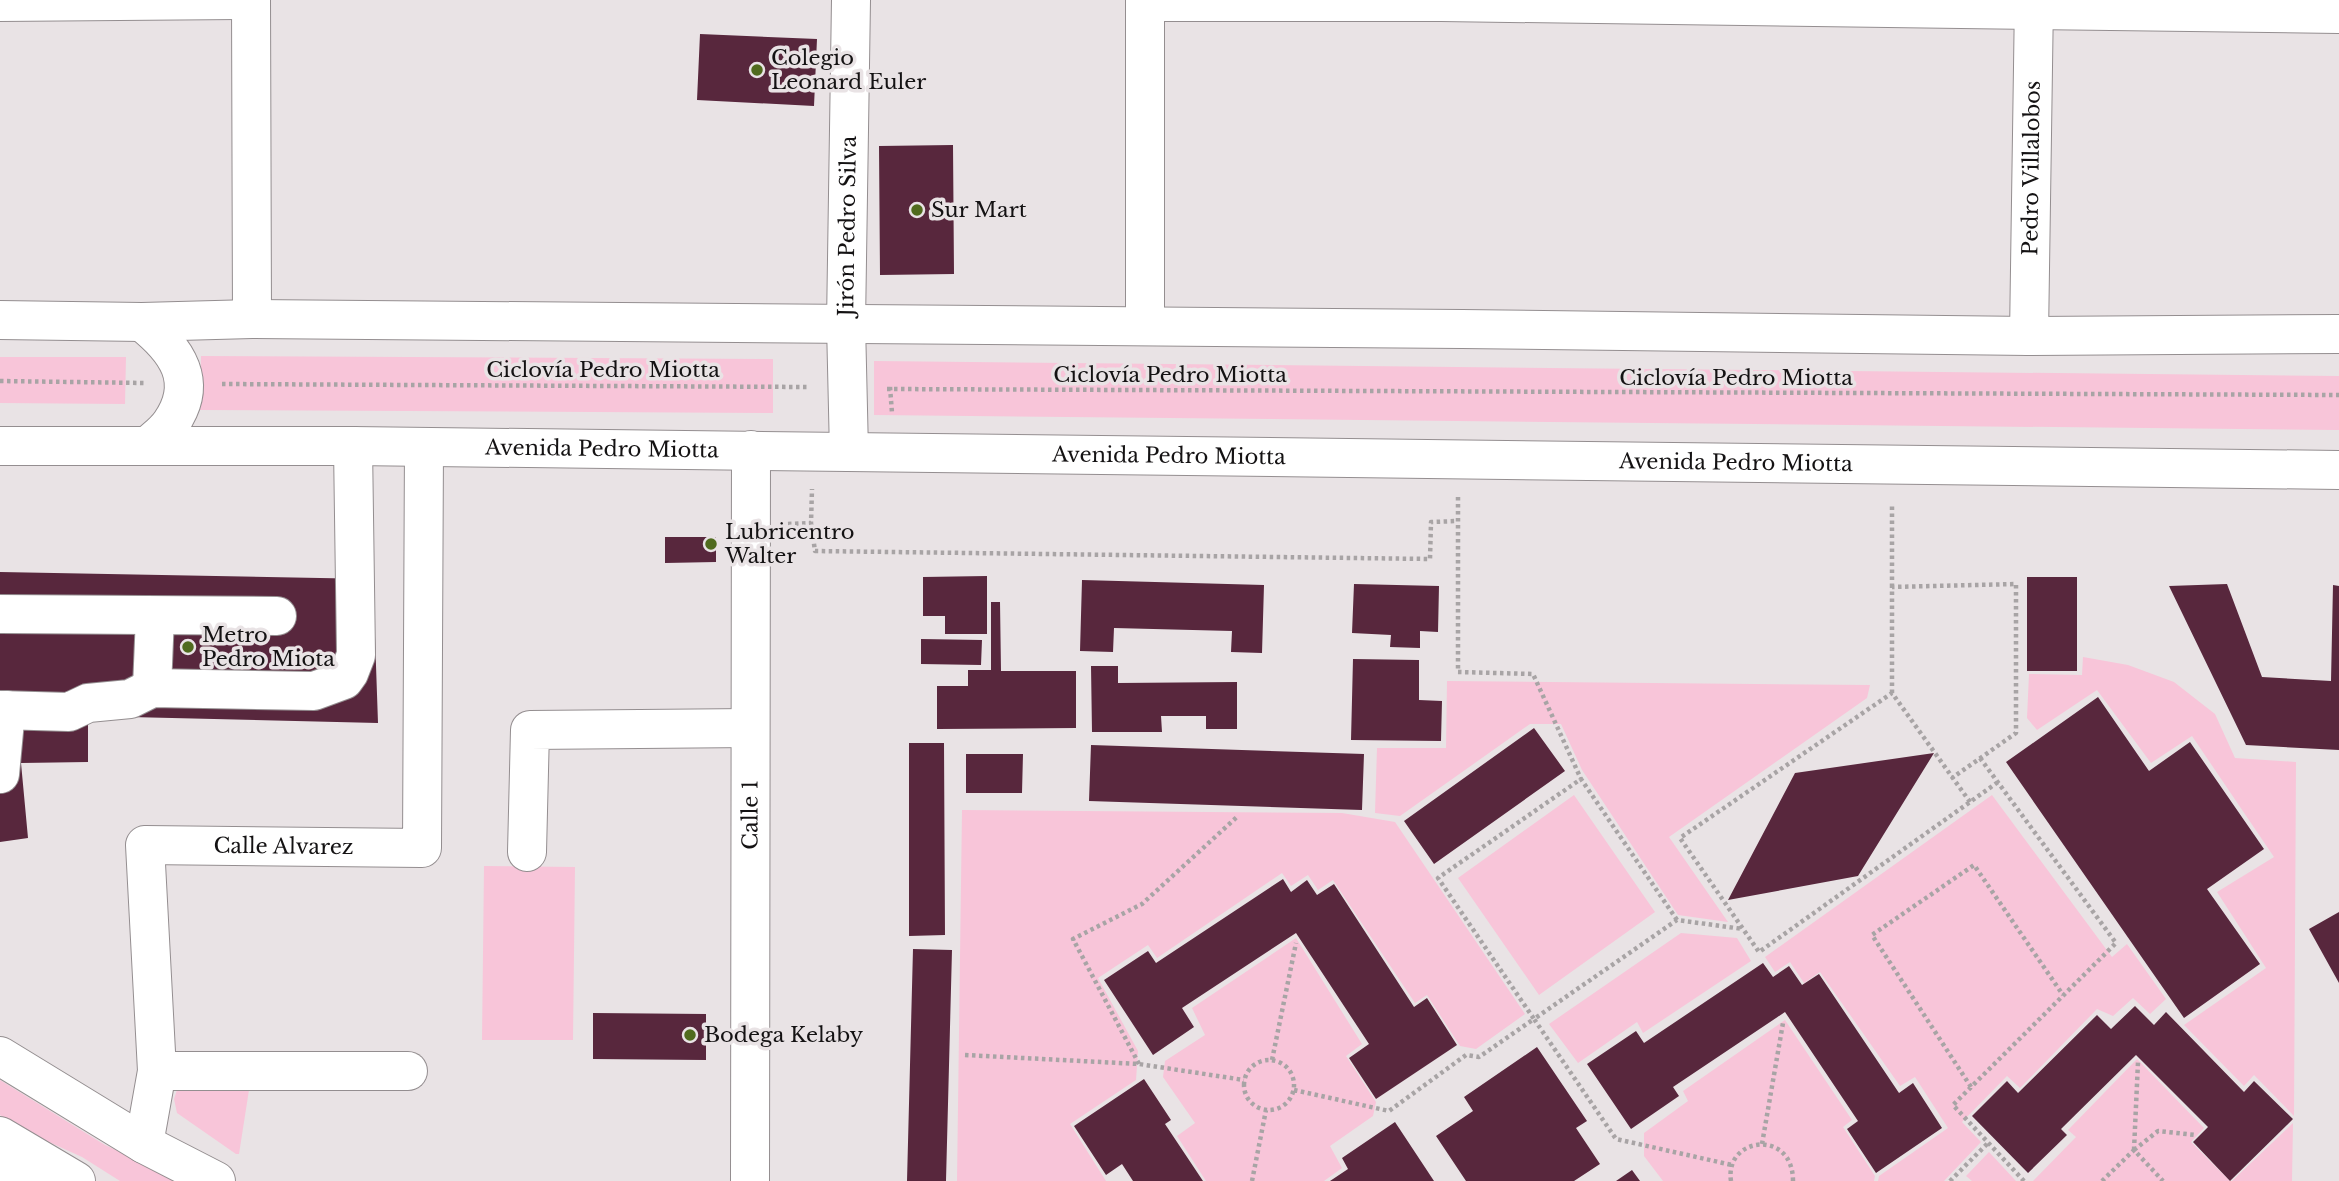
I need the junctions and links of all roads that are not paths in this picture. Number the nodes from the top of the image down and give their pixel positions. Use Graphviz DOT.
graph roads {
  1 [pos="239,0"];
  2 [pos="251,0"];
  3 [pos="851,0"];
  4 [pos="1145,1"];
  5 [pos="1441,1"];
  6 [pos="0,2"];
  7 [pos="1726,3"];
  8 [pos="2034,6"];
  9 [pos="2338,9"];
  10 [pos="252,319"];
  11 [pos="0,320"];
  12 [pos="142,322"];
  13 [pos="846,324"];
  14 [pos="1145,326"];
  15 [pos="2339,334"];
  16 [pos="2029,336"];
  17 [pos="0,446"];
  18 [pos="148,446"];
  19 [pos="353,446"];
  20 [pos="424,447"];
  21 [pos="751,450"];
  22 [pos="830,451"];
  23 [pos="2339,470"];
  24 [pos="0,614"];
  25 [pos="155,616"];
  26 [pos="277,616"];
  27 [pos="152,688"];
  28 [pos="3,710"];
  29 [pos="750,728"];
  30 [pos="0,774"];
  31 [pos="527,852"];
  32 [pos="0,1056"];
  33 [pos="157,1071"];
  34 [pos="408,1071"];
  35 [pos="0,1136"];
  36 [pos="144,1144"];
  37 [pos="0,1158"];
  38 [pos="24,1181"];
  39 [pos="76,1181"];
  40 [pos="216,1181"];
  41 [pos="750,1181"];
  1 -- 6 [label="street"];
  2 -- 10 [label="street"];
  3 -- 13 [label="street, Jirón Pedro Silva"];
  4 -- 5 [label="street"];
  4 -- 14 [label="street"];
  5 -- 7 [label="street"];
  7 -- 8 [label="street"];
  8 -- 9 [label="street"];
  8 -- 16 [label="street, Pedro Villalobos"];
  10 -- 12 [label="street"];
  10 -- 13 [label="street"];
  11 -- 12 [label="street"];
  12 -- 18 [label="street"];
  13 -- 14 [label="street"];
  13 -- 22 [label="street, Jirón Pedro Silva"];
  14 -- 16 [label="street"];
  15 -- 16 [label="street"];
  17 -- 18 [label="street, Avenida Pedro Miotta"];
  18 -- 19 [label="street, Avenida Pedro Miotta"];
  19 -- 20 [label="street, Avenida Pedro Miotta"];
  19 -- 27 [label="street"];
  20 -- 21 [label="street, Avenida Pedro Miotta"];
  20 -- 33 [label="street, Calle Alvarez"];
  21 -- 22 [label="street, Avenida Pedro Miotta"];
  21 -- 29 [label="street, Calle 1"];
  22 -- 23 [label="street, Avenida Pedro Miotta"];
  24 -- 25 [label="street"];
  25 -- 26 [label="street"];
  25 -- 27 [label="street"];
  27 -- 28 [label="street"];
  28 -- 30 [label="street"];
  29 -- 31 [label="street"];
  29 -- 41 [label="street, Calle 1"];
  32 -- 36 [label="street"];
  33 -- 34 [label="street"];
  33 -- 36 [label="street"];
  35 -- 39 [label="street"];
  36 -- 40 [label="street"];
  37 -- 38 [label="street"];
}
